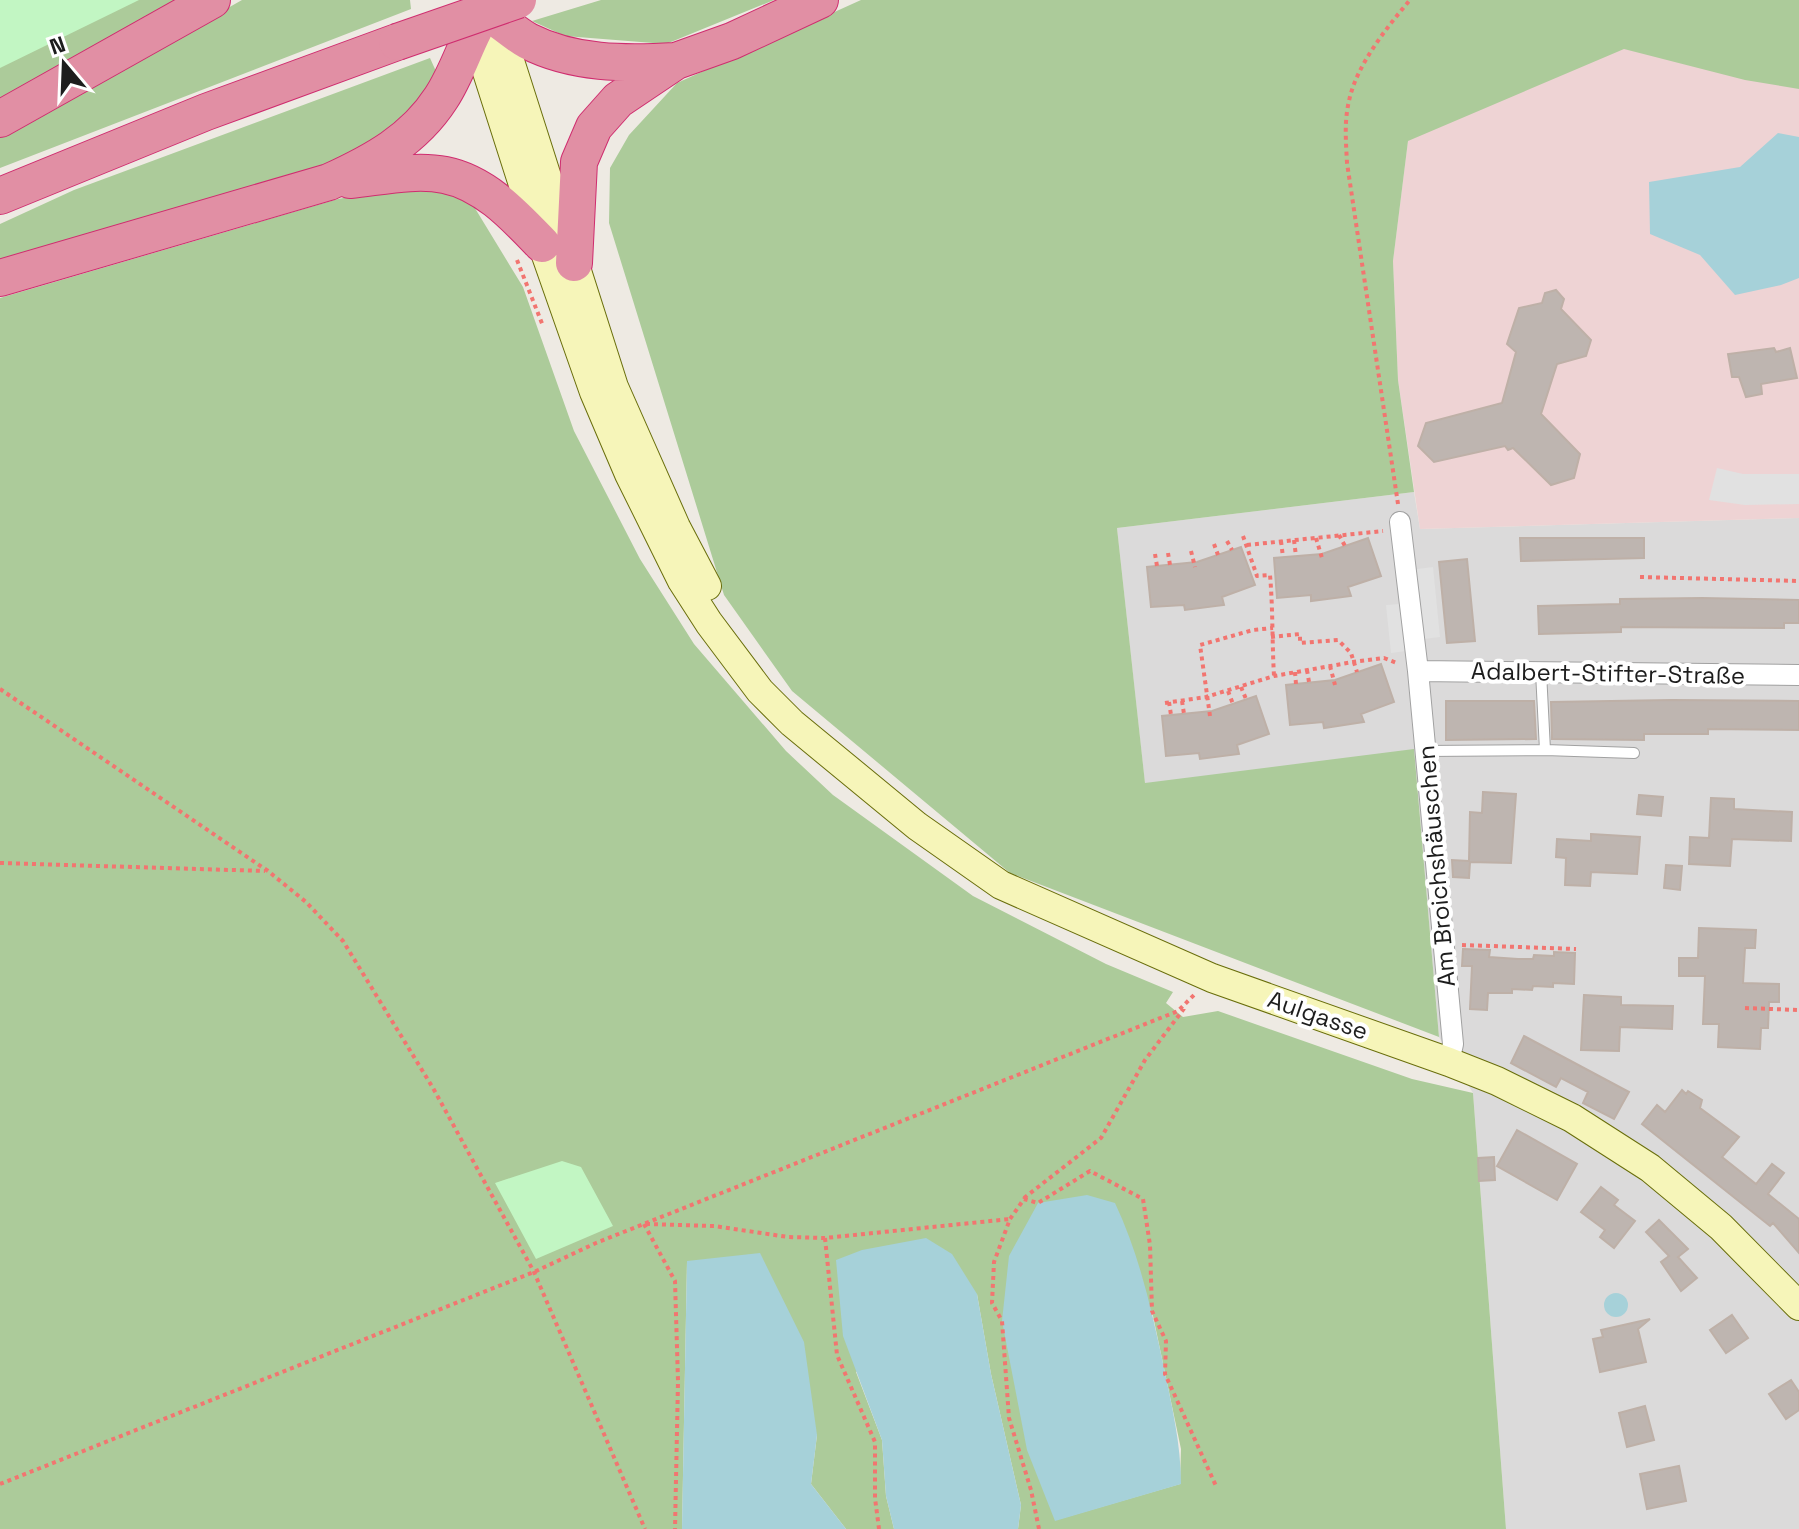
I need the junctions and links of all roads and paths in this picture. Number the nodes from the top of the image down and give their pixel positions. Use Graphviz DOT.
graph roads {
  1 [pos="212,0"];
  2 [pos="820,0"];
  3 [pos="1410,0"];
  4 [pos="484,9"];
  5 [pos="676,61"];
  6 [pos="0,119"];
  7 [pos="329,182"];
  8 [pos="0,196"];
  9 [pos="528,249"];
  10 [pos="574,263"];
  11 [pos="0,278"];
  12 [pos="546,334"];
  13 [pos="1401,529"];
  14 [pos="1354,534"];
  15 [pos="1339,535"];
  16 [pos="1243,536"];
  17 [pos="1316,538"];
  18 [pos="1294,540"];
  19 [pos="1227,541"];
  20 [pos="1281,541"];
  21 [pos="1358,541"];
  22 [pos="1214,544"];
  23 [pos="1247,545"];
  24 [pos="1345,546"];
  25 [pos="1232,550"];
  26 [pos="1191,551"];
  27 [pos="1168,553"];
  28 [pos="1155,554"];
  29 [pos="1218,555"];
  30 [pos="1296,556"];
  31 [pos="1283,557"];
  32 [pos="1322,558"];
  33 [pos="1170,565"];
  34 [pos="1157,566"];
  35 [pos="1195,567"];
  36 [pos="1640,577"];
  37 [pos="1799,581"];
  38 [pos="1273,628"];
  39 [pos="1271,637"];
  40 [pos="1368,660"];
  41 [pos="1353,662"];
  42 [pos="1330,666"];
  43 [pos="1371,668"];
  44 [pos="1307,670"];
  45 [pos="1418,671"];
  46 [pos="1295,672"];
  47 [pos="1357,672"];
  48 [pos="1541,672"];
  49 [pos="1799,675"];
  50 [pos="1274,676"];
  51 [pos="1309,682"];
  52 [pos="1296,684"];
  53 [pos="1335,685"];
  54 [pos="1241,687"];
  55 [pos="0,689"];
  56 [pos="1228,691"];
  57 [pos="1206,697"];
  58 [pos="1246,699"];
  59 [pos="1182,700"];
  60 [pos="1233,704"];
  61 [pos="1184,714"];
  62 [pos="1171,715"];
  63 [pos="1210,716"];
  64 [pos="821,746"];
  65 [pos="1545,750"];
  66 [pos="1425,751"];
  67 [pos="1634,753"];
  68 [pos="0,863"];
  69 [pos="268,871"];
  70 [pos="1444,944"];
  71 [pos="1576,949"];
  72 [pos="1181,988"];
  73 [pos="1195,994"];
  74 [pos="1745,1008"];
  75 [pos="1799,1010"];
  76 [pos="1449,1062"];
  77 [pos="1024,1199"];
  78 [pos="1010,1219"];
  79 [pos="644,1224"];
  80 [pos="825,1238"];
  81 [pos="534,1272"];
  82 [pos="1799,1306"];
  83 [pos="0,1484"];
  84 [pos="1216,1486"];
  85 [pos="645,1529"];
  86 [pos="675,1529"];
  87 [pos="879,1529"];
  88 [pos="1039,1529"];
  1 -- 6 [label="highway"];
  2 -- 5 [label="highway"];
  3 -- 13 [label="path"];
  4 -- 5 [label="highway"];
  4 -- 7 [label="highway"];
  4 -- 8 [label="highway, bridge"];
  4 -- 9 [label="main road"];
  4 -- 10 [label="main road"];
  5 -- 10 [label="highway"];
  7 -- 9 [label="highway"];
  7 -- 11 [label="highway"];
  9 -- 12 [label="path"];
  9 -- 64 [label="main road"];
  10 -- 64 [label="main road"];
  13 -- 14 [label="path"];
  13 -- 45 [label="street, Am Broichshäuschen"];
  14 -- 15 [label="path"];
  14 -- 21 [label="path"];
  15 -- 17 [label="path"];
  15 -- 24 [label="path"];
  16 -- 23 [label="path"];
  17 -- 18 [label="path"];
  17 -- 32 [label="path"];
  18 -- 20 [label="path"];
  18 -- 30 [label="path"];
  19 -- 25 [label="path"];
  20 -- 23 [label="path"];
  20 -- 31 [label="path"];
  22 -- 29 [label="path"];
  23 -- 38 [label="path"];
  26 -- 35 [label="path"];
  27 -- 33 [label="path"];
  28 -- 34 [label="path"];
  36 -- 37 [label="path"];
  38 -- 39 [label="path"];
  38 -- 57 [label="path"];
  39 -- 41 [label="path"];
  39 -- 50 [label="path"];
  40 -- 41 [label="path"];
  40 -- 43 [label="path"];
  40 -- 45 [label="path"];
  41 -- 42 [label="path"];
  41 -- 47 [label="path"];
  42 -- 44 [label="path"];
  42 -- 53 [label="path"];
  44 -- 46 [label="path"];
  44 -- 51 [label="path"];
  45 -- 48 [label="street, Adalbert-Stifter-Straße"];
  45 -- 66 [label="street, Am Broichshäuschen"];
  46 -- 50 [label="path"];
  46 -- 52 [label="path"];
  48 -- 49 [label="street, Adalbert-Stifter-Straße"];
  48 -- 65 [label="lane"];
  50 -- 54 [label="path"];
  54 -- 56 [label="path"];
  54 -- 58 [label="path"];
  55 -- 69 [label="path"];
  56 -- 57 [label="path"];
  56 -- 60 [label="path"];
  57 -- 59 [label="path"];
  57 -- 63 [label="path"];
  59 -- 61 [label="path"];
  59 -- 62 [label="path"];
  64 -- 76 [label="main road, Aulgasse"];
  65 -- 66 [label="lane"];
  65 -- 67 [label="lane"];
  66 -- 70 [label="street, Am Broichshäuschen"];
  68 -- 69 [label="path"];
  69 -- 81 [label="path"];
  70 -- 71 [label="path"];
  70 -- 76 [label="street, Am Broichshäuschen"];
  72 -- 73 [label="path"];
  73 -- 77 [label="path"];
  73 -- 79 [label="path"];
  74 -- 75 [label="path"];
  76 -- 82 [label="main road, Aulgasse"];
  77 -- 78 [label="path"];
  77 -- 84 [label="path"];
  78 -- 80 [label="path"];
  78 -- 88 [label="path"];
  79 -- 80 [label="path"];
  79 -- 81 [label="path"];
  79 -- 86 [label="path"];
  80 -- 87 [label="path"];
  81 -- 83 [label="path"];
  81 -- 85 [label="path"];
}
